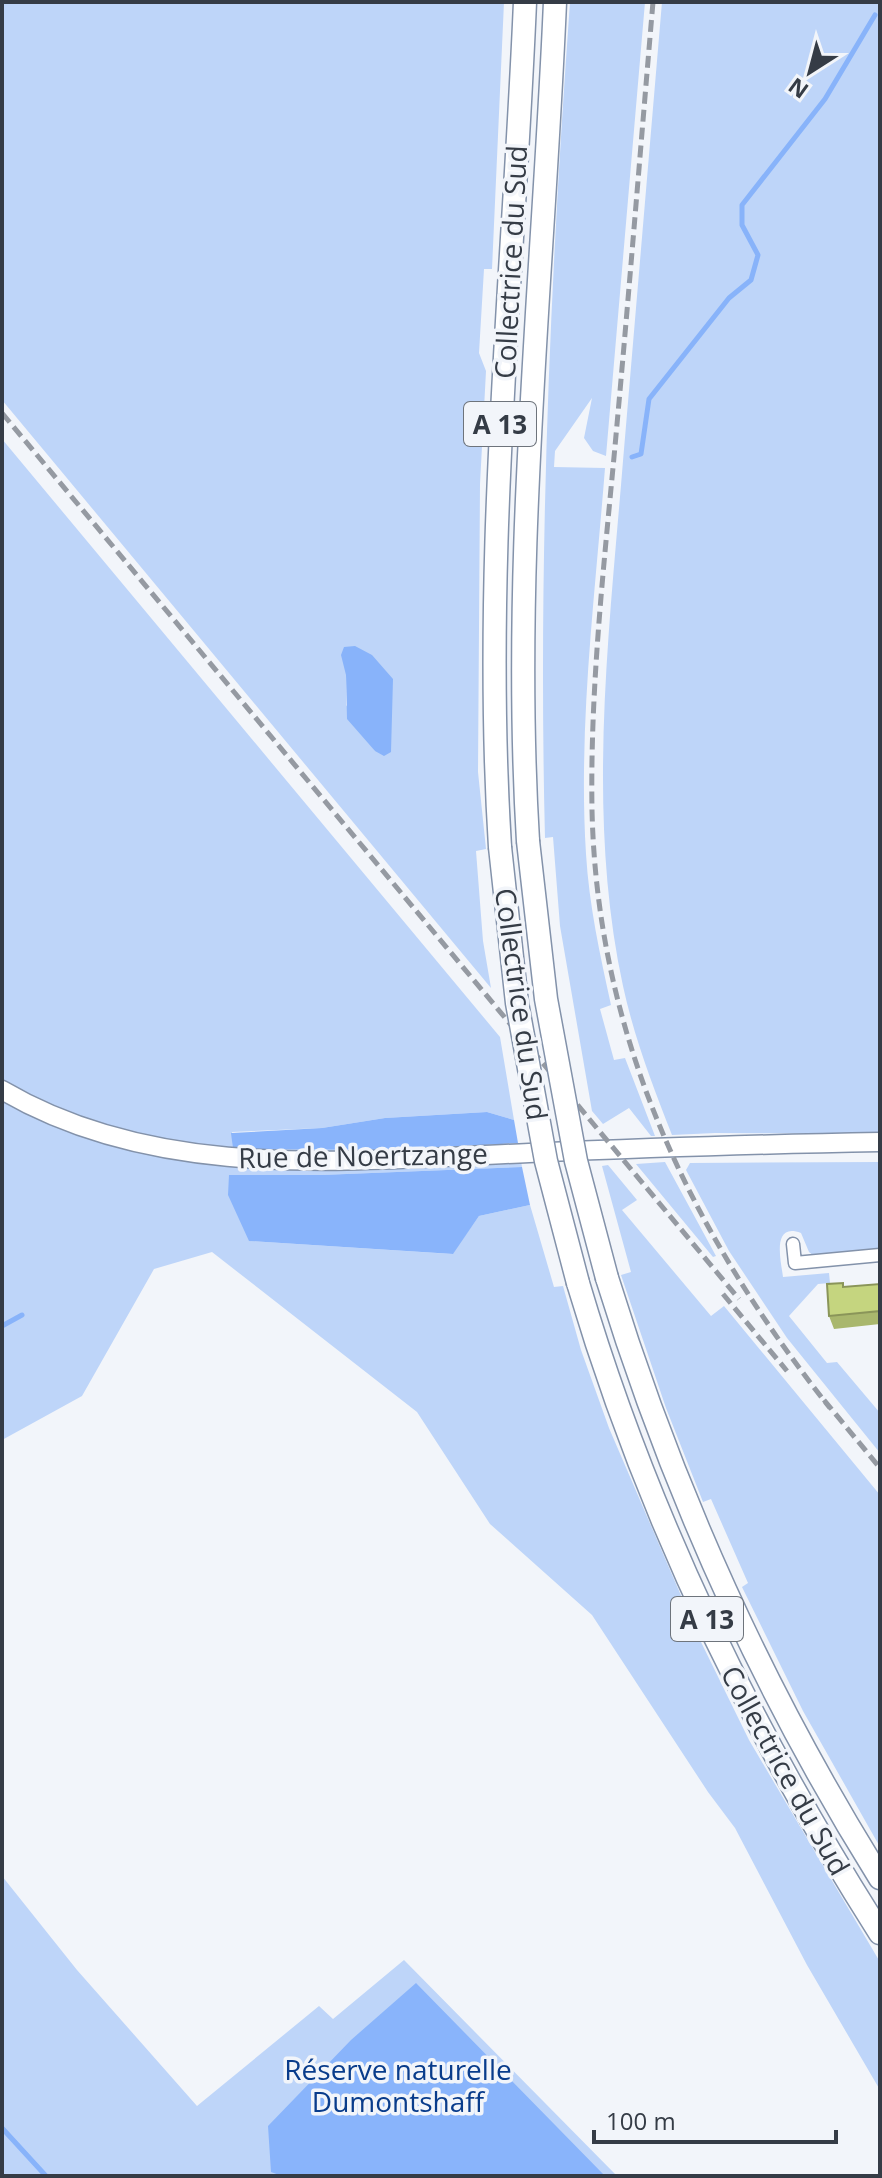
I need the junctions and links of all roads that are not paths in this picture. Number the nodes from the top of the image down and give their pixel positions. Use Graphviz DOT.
graph roads {
  1 [pos="525,2"];
  2 [pos="555,2"];
  3 [pos="2,1090"];
  4 [pos="880,1142"];
  5 [pos="793,1244"];
  6 [pos="880,1255"];
  7 [pos="880,1878"];
  8 [pos="880,1933"];
  1 -- 8 [label="highway, Collectrice du Sud / A 13, bridge"];
  2 -- 7 [label="highway, Collectrice du Sud / A 13, bridge"];
  3 -- 4 [label="main road, Rue de Noertzange"];
  5 -- 6 [label="street"];
}
